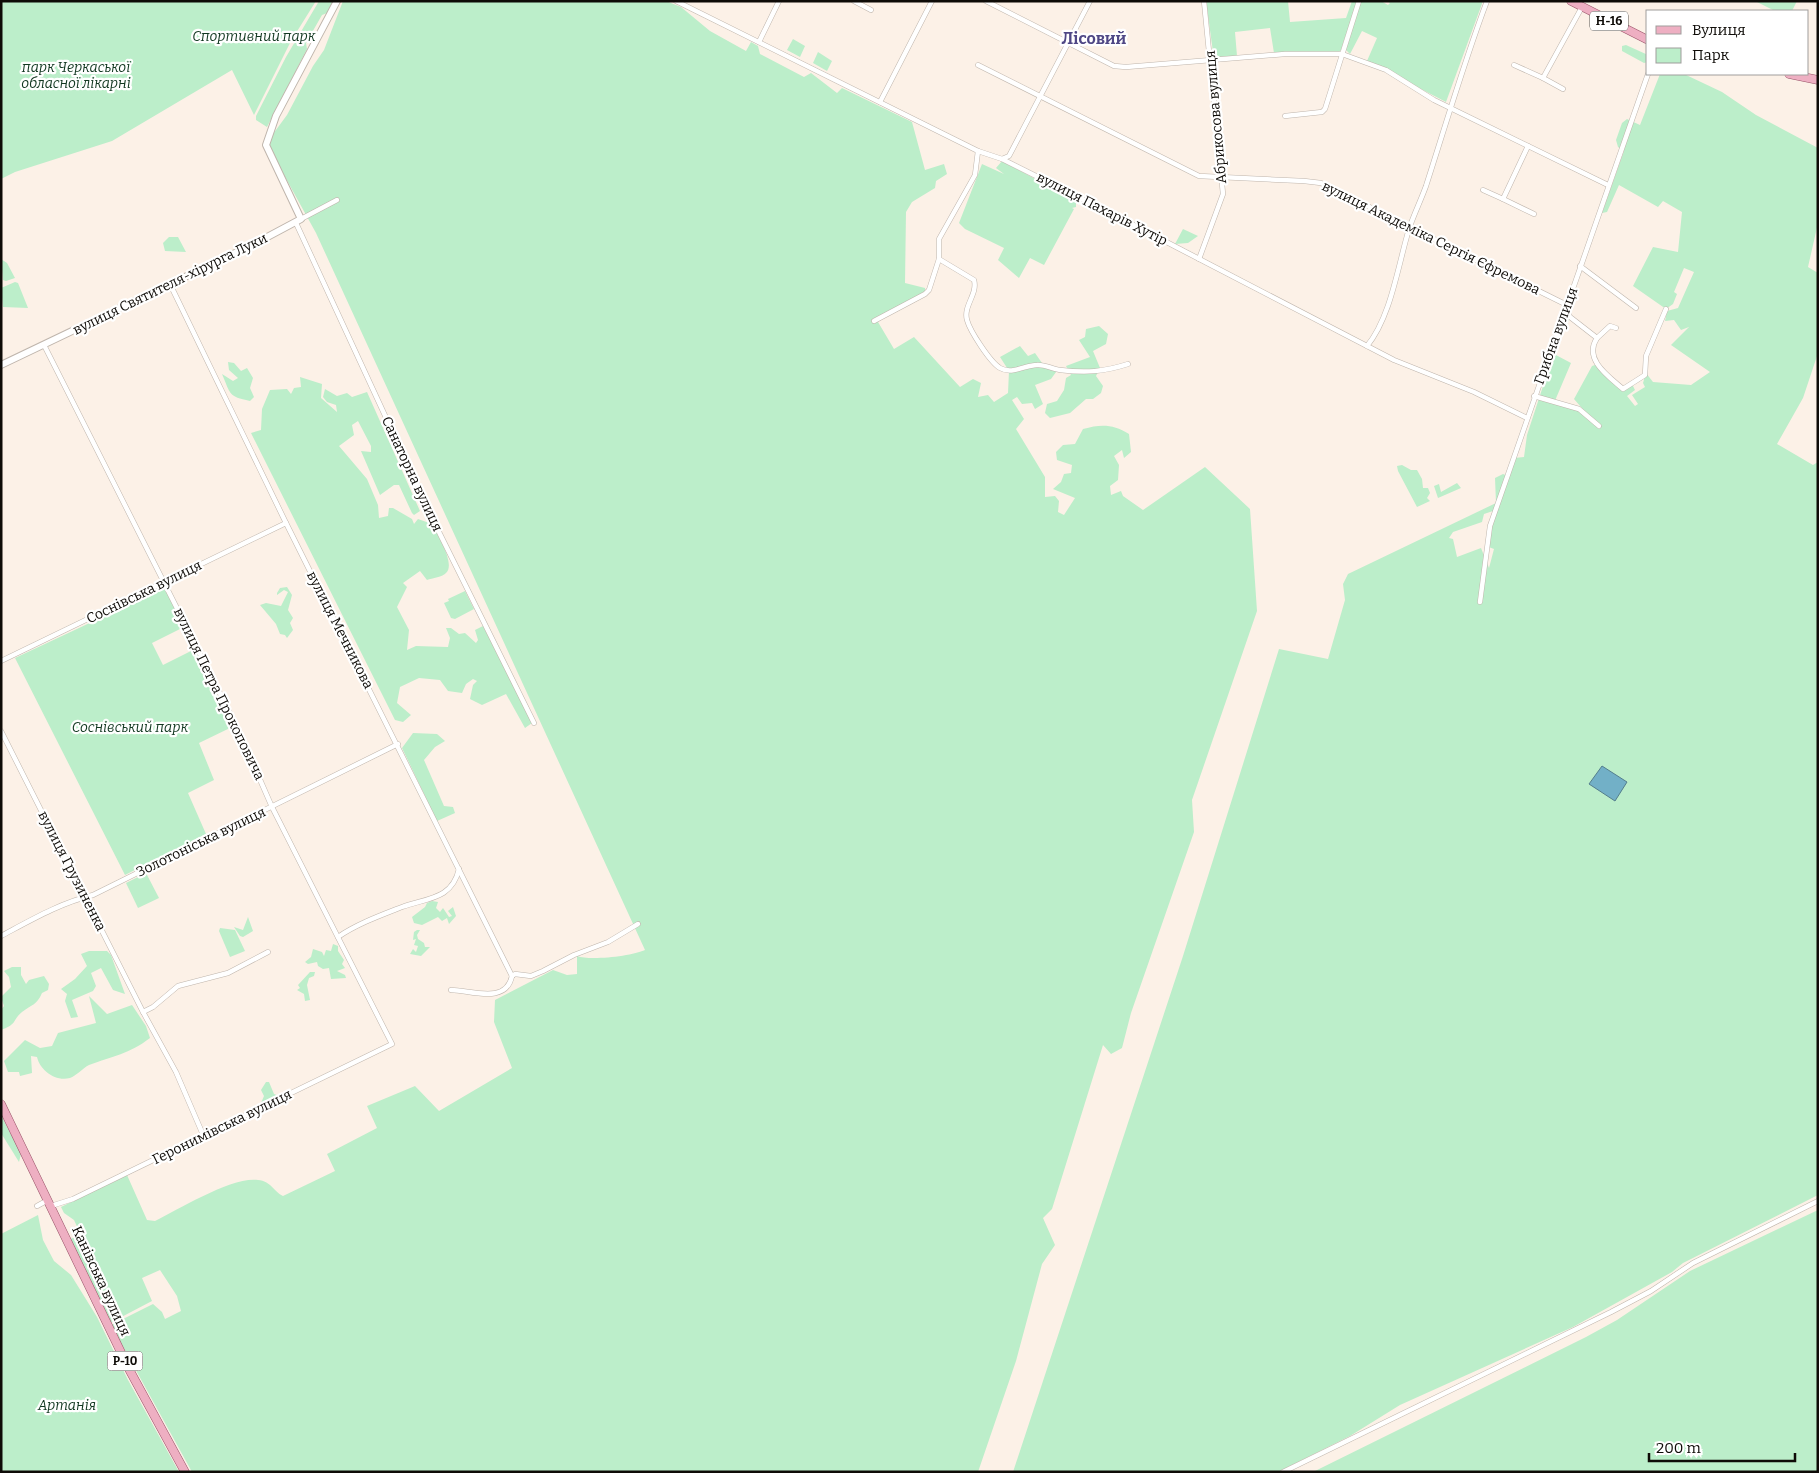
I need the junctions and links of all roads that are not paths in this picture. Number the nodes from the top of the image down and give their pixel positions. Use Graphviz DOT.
graph roads {
  1 [pos="337,1"];
  2 [pos="676,1"];
  3 [pos="779,1"];
  4 [pos="854,1"];
  5 [pos="932,1"];
  6 [pos="986,1"];
  7 [pos="1090,1"];
  8 [pos="1204,1"];
  9 [pos="1358,1"];
  10 [pos="1487,1"];
  11 [pos="1571,1"];
  12 [pos="1582,7"];
  13 [pos="871,10"];
  14 [pos="1646,39"];
  15 [pos="759,42"];
  16 [pos="1070,42"];
  17 [pos="1342,54"];
  18 [pos="1210,61"];
  19 [pos="978,65"];
  20 [pos="1514,65"];
  21 [pos="1648,75"];
  22 [pos="1794,75"];
  23 [pos="1543,78"];
  24 [pos="1818,80"];
  25 [pos="1563,89"];
  26 [pos="1042,97"];
  27 [pos="880,102"];
  28 [pos="1450,106"];
  29 [pos="1284,116"];
  30 [pos="1528,146"];
  31 [pos="978,151"];
  32 [pos="1002,159"];
  33 [pos="1220,179"];
  34 [pos="1608,184"];
  35 [pos="1483,190"];
  36 [pos="1503,199"];
  37 [pos="337,200"];
  38 [pos="1534,214"];
  39 [pos="298,221"];
  40 [pos="1410,226"];
  41 [pos="939,259"];
  42 [pos="1199,259"];
  43 [pos="1580,266"];
  44 [pos="170,284"];
  45 [pos="1566,307"];
  46 [pos="1636,308"];
  47 [pos="1666,310"];
  48 [pos="1570,317"];
  49 [pos="1562,319"];
  50 [pos="874,321"];
  51 [pos="1616,328"];
  52 [pos="1597,338"];
  53 [pos="44,344"];
  54 [pos="1367,346"];
  55 [pos="1128,364"];
  56 [pos="1,365"];
  57 [pos="1534,396"];
  58 [pos="1527,418"];
  59 [pos="1599,426"];
  60 [pos="286,523"];
  61 [pos="164,582"];
  62 [pos="1480,602"];
  63 [pos="1,661"];
  64 [pos="534,723"];
  65 [pos="1,731"];
  66 [pos="398,744"];
  67 [pos="272,807"];
  68 [pos="459,869"];
  69 [pos="85,897"];
  70 [pos="638,924"];
  71 [pos="1,936"];
  72 [pos="338,937"];
  73 [pos="268,952"];
  74 [pos="512,976"];
  75 [pos="451,990"];
  76 [pos="143,1012"];
  77 [pos="392,1044"];
  78 [pos="1,1104"];
  79 [pos="204,1136"];
  80 [pos="1818,1201"];
  81 [pos="50,1203"];
  82 [pos="37,1206"];
  83 [pos="185,1472"];
  84 [pos="1283,1472"];
  1 -- 39 [label="street, Санаторна вулиця"];
  2 -- 15 [label="street, вулиця Пахарів Хутір"];
  3 -- 15 [label="street"];
  4 -- 13 [label="street"];
  5 -- 27 [label="street"];
  6 -- 16 [label="street"];
  7 -- 16 [label="street"];
  8 -- 18 [label="street, Абрикосова вулиця"];
  9 -- 17 [label="street"];
  10 -- 28 [label="street"];
  11 -- 12 [label="main road, Н-16"];
  12 -- 14 [label="main road, Н-16"];
  12 -- 23 [label="street"];
  15 -- 27 [label="street, вулиця Пахарів Хутір"];
  16 -- 18 [label="street"];
  16 -- 26 [label="street"];
  17 -- 18 [label="street"];
  17 -- 28 [label="street"];
  17 -- 29 [label="street"];
  18 -- 33 [label="street, Абрикосова вулиця"];
  19 -- 26 [label="street, вулиця Академіка Сергія Єфремова"];
  20 -- 23 [label="street"];
  21 -- 34 [label="street, Грибна вулиця"];
  22 -- 24 [label="main road"];
  23 -- 25 [label="street"];
  26 -- 32 [label="street"];
  26 -- 33 [label="street, вулиця Академіка Сергія Єфремова"];
  27 -- 31 [label="street, вулиця Пахарів Хутір"];
  28 -- 30 [label="street"];
  28 -- 40 [label="street"];
  30 -- 34 [label="street"];
  30 -- 36 [label="street"];
  31 -- 32 [label="street, вулиця Пахарів Хутір"];
  31 -- 41 [label="street"];
  32 -- 42 [label="street, вулиця Пахарів Хутір"];
  33 -- 40 [label="street, вулиця Академіка Сергія Єфремова"];
  33 -- 42 [label="street, Абрикосова вулиця"];
  34 -- 43 [label="street, Грибна вулиця"];
  35 -- 36 [label="street"];
  36 -- 38 [label="street"];
  37 -- 39 [label="street, вулиця Святителя-хірурга Луки"];
  39 -- 44 [label="street, вулиця Святителя-хірурга Луки"];
  39 -- 64 [label="street, Санаторна вулиця"];
  40 -- 45 [label="street, вулиця Академіка Сергія Єфремова"];
  40 -- 54 [label="street"];
  41 -- 50 [label="street"];
  41 -- 55 [label="street"];
  42 -- 54 [label="street, вулиця Пахарів Хутір"];
  43 -- 45 [label="street, Грибна вулиця"];
  43 -- 46 [label="street"];
  44 -- 53 [label="street, вулиця Святителя-хірурга Луки"];
  44 -- 60 [label="street, вулиця Мечникова"];
  45 -- 48 [label="street"];
  45 -- 49 [label="street, Грибна вулиця"];
  47 -- 52 [label="street"];
  48 -- 49 [label="street"];
  48 -- 52 [label="street"];
  49 -- 57 [label="street, Грибна вулиця"];
  51 -- 52 [label="street"];
  53 -- 56 [label="street, вулиця Святителя-хірурга Луки"];
  53 -- 61 [label="street, вулиця Петра Прокоповича"];
  54 -- 58 [label="street, вулиця Пахарів Хутір"];
  57 -- 58 [label="street, Грибна вулиця"];
  57 -- 59 [label="street"];
  58 -- 62 [label="street, Грибна вулиця"];
  60 -- 61 [label="street, Соснівська вулиця"];
  60 -- 66 [label="street, вулиця Мечникова"];
  61 -- 63 [label="street, Соснівська вулиця"];
  61 -- 67 [label="street, вулиця Петра Прокоповича"];
  65 -- 69 [label="street, вулиця Грузиненка"];
  66 -- 67 [label="street, Золотоніська вулиця"];
  66 -- 68 [label="street, вулиця Мечникова"];
  67 -- 69 [label="street, Золотоніська вулиця"];
  67 -- 72 [label="street, вулиця Петра Прокоповича"];
  68 -- 72 [label="street"];
  68 -- 74 [label="street, вулиця Мечникова"];
  69 -- 71 [label="street, Золотоніська вулиця"];
  69 -- 76 [label="street, вулиця Грузиненка"];
  70 -- 74 [label="street"];
  72 -- 77 [label="street, вулиця Петра Прокоповича"];
  73 -- 76 [label="street"];
  74 -- 75 [label="street"];
  76 -- 79 [label="street, вулиця Грузиненка"];
  77 -- 79 [label="street, Геронимівська вулиця"];
  78 -- 81 [label="main road, Р-10"];
  79 -- 81 [label="street, Геронимівська вулиця"];
  80 -- 84 [label="street"];
  81 -- 82 [label="street, Геронимівська вулиця"];
  81 -- 83 [label="main road, Канівська вулиця / Р-10"];
}
